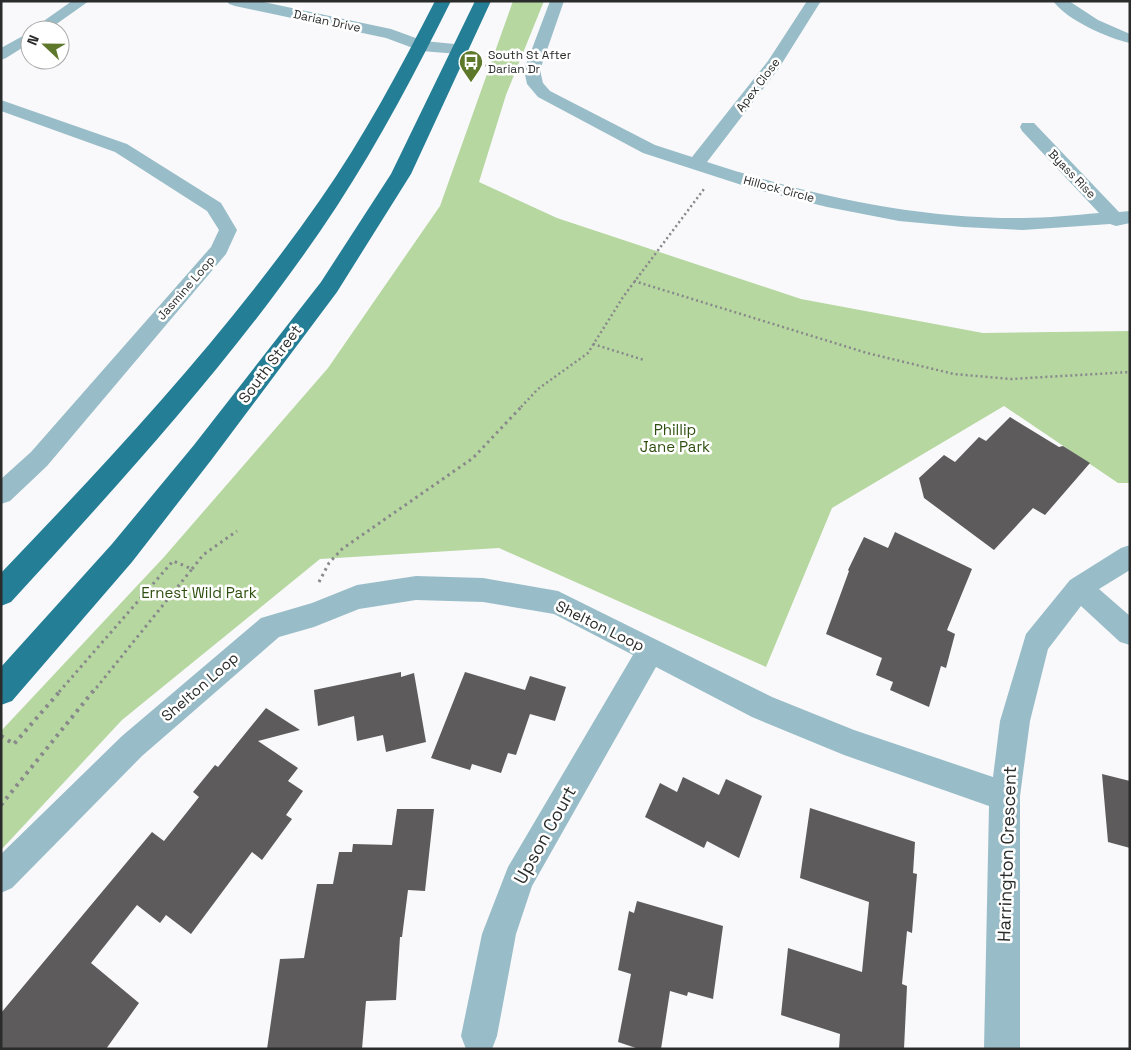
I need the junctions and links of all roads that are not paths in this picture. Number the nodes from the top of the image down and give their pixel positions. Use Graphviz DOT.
graph roads {
  1 [pos="82,1"];
  2 [pos="234,1"];
  3 [pos="443,1"];
  4 [pos="482,1"];
  5 [pos="557,1"];
  6 [pos="814,1"];
  7 [pos="1060,1"];
  8 [pos="53,20"];
  9 [pos="1130,39"];
  10 [pos="424,40"];
  11 [pos="20,43"];
  12 [pos="468,51"];
  13 [pos="1,55"];
  14 [pos="1,105"];
  15 [pos="1028,128"];
  16 [pos="696,164"];
  17 [pos="1123,219"];
  18 [pos="1,494"];
  19 [pos="1130,556"];
  20 [pos="1079,588"];
  21 [pos="1,593"];
  22 [pos="1130,633"];
  23 [pos="651,650"];
  24 [pos="1,690"];
  25 [pos="1005,796"];
  26 [pos="1,877"];
  27 [pos="479,1036"];
  28 [pos="1002,1049"];
  1 -- 8 [label="street"];
  2 -- 10 [label="street, Darian Drive"];
  3 -- 10 [label="highway"];
  4 -- 12 [label="highway, South Street"];
  5 -- 16 [label="street, Hillock Circle"];
  6 -- 16 [label="street, Apex Close"];
  7 -- 9 [label="street"];
  10 -- 12 [label="street, Darian Drive"];
  10 -- 21 [label="highway"];
  11 -- 13 [label="street"];
  12 -- 24 [label="highway, South Street"];
  14 -- 18 [label="street, Jasmine Loop"];
  15 -- 17 [label="street, Byass Rise"];
  16 -- 17 [label="street, Hillock Circle"];
  19 -- 20 [label="street, Harrington Crescent"];
  20 -- 22 [label="street"];
  20 -- 25 [label="street, Harrington Crescent"];
  23 -- 25 [label="street, Shelton Loop"];
  23 -- 26 [label="street, Shelton Loop"];
  23 -- 27 [label="street, Upson Court"];
  25 -- 28 [label="street, Harrington Crescent"];
}
